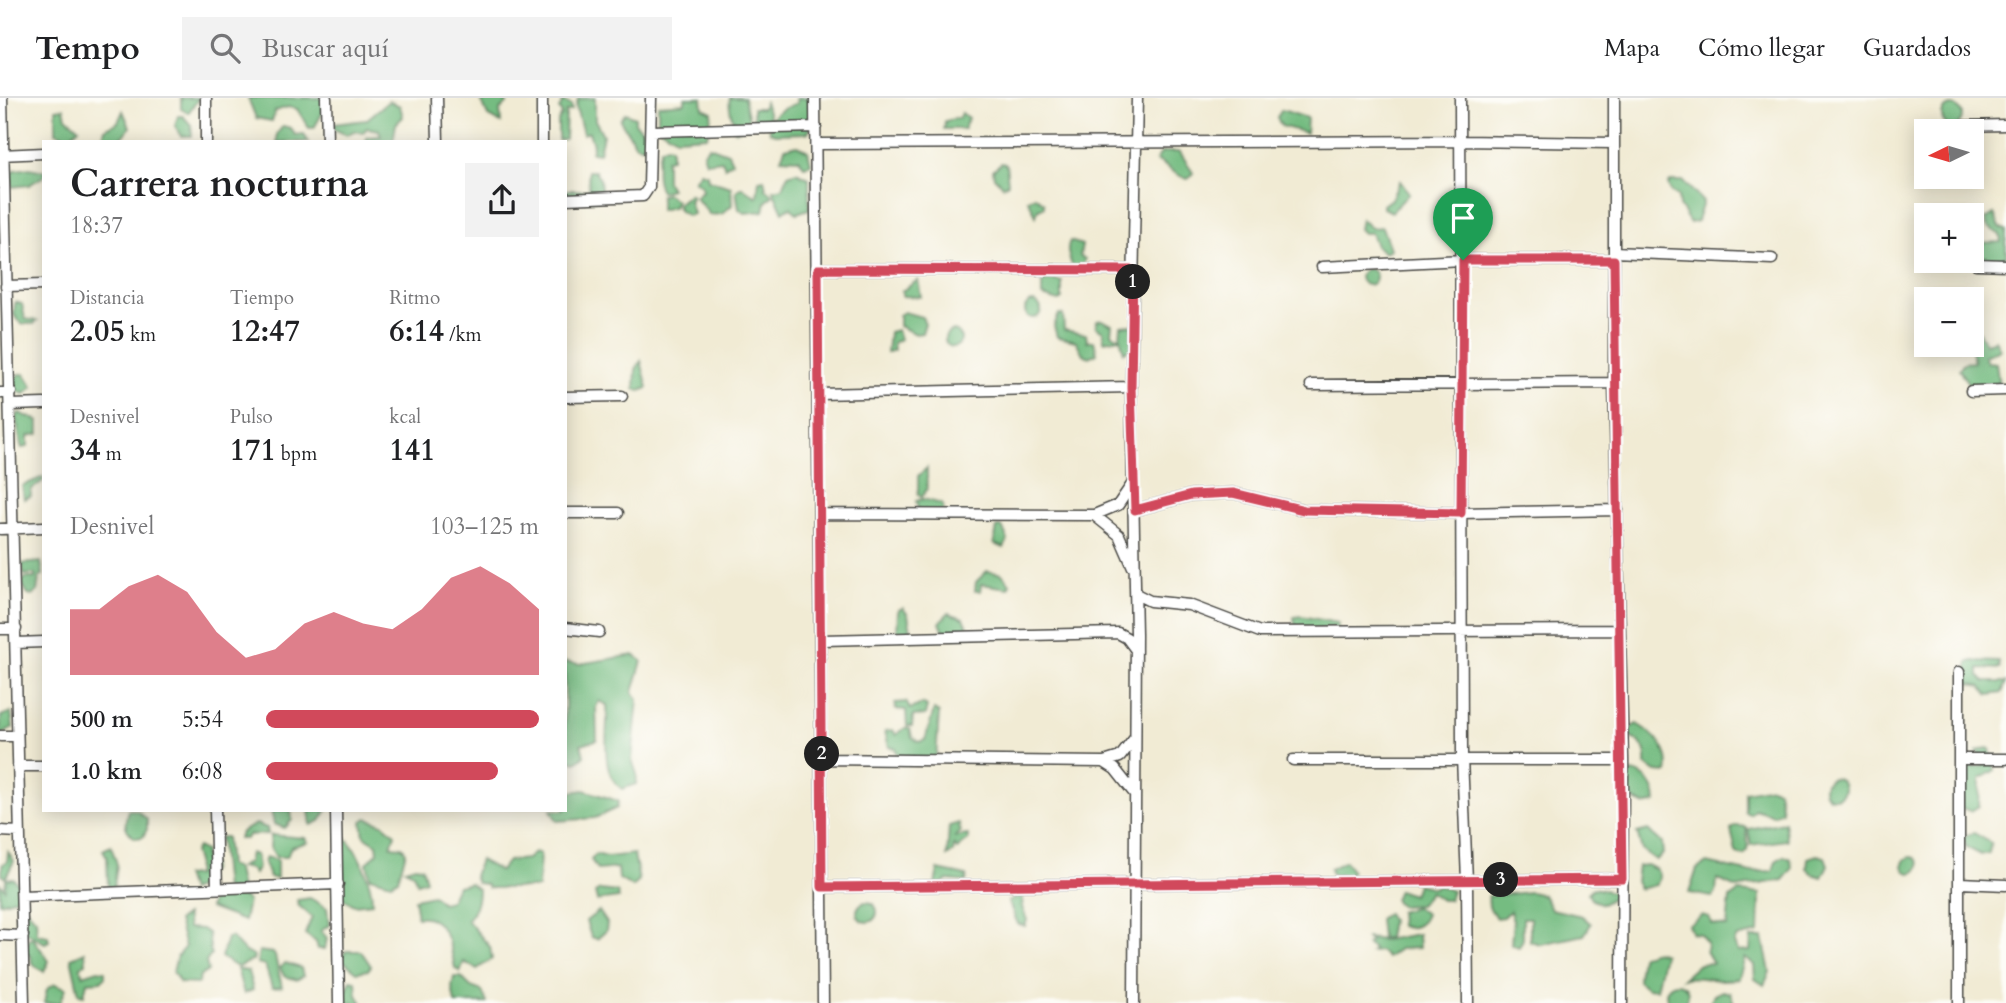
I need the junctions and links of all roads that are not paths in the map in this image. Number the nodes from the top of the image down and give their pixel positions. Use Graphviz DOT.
graph roads {
  1 [pos="2,98"];
  2 [pos="206,98"];
  3 [pos="326,98"];
  4 [pos="438,98"];
  5 [pos="542,98"];
  6 [pos="651,98"];
  7 [pos="816,98"];
  8 [pos="1137,98"];
  9 [pos="1460,98"];
  10 [pos="1614,98"];
  11 [pos="1984,125"];
  12 [pos="2006,125"];
  13 [pos="816,127"];
  14 [pos="651,131"];
  15 [pos="206,140"];
  16 [pos="327,140"];
  17 [pos="438,140"];
  18 [pos="542,140"];
  19 [pos="1461,141"];
  20 [pos="1614,143"];
  21 [pos="816,144"];
  22 [pos="1137,144"];
  23 [pos="42,153"];
  24 [pos="2,155"];
  25 [pos="567,199"];
  26 [pos="1614,256"];
  27 [pos="1772,259"];
  28 [pos="1463,260"];
  29 [pos="1984,264"];
  30 [pos="2006,265"];
  31 [pos="1322,267"];
  32 [pos="818,269"];
  33 [pos="1133,270"];
  34 [pos="42,285"];
  35 [pos="6,286"];
  36 [pos="1614,383"];
  37 [pos="1311,384"];
  38 [pos="1462,385"];
  39 [pos="1131,387"];
  40 [pos="2006,390"];
  41 [pos="1971,391"];
  42 [pos="5,392"];
  43 [pos="819,394"];
  44 [pos="622,396"];
  45 [pos="567,397"];
  46 [pos="42,404"];
  47 [pos="11,405"];
  48 [pos="5,449"];
  49 [pos="1134,481"];
  50 [pos="1135,510"];
  51 [pos="1618,510"];
  52 [pos="567,513"];
  53 [pos="618,513"];
  54 [pos="1461,513"];
  55 [pos="820,514"];
  56 [pos="1094,515"];
  57 [pos="42,527"];
  58 [pos="0,529"];
  59 [pos="13,529"];
  60 [pos="1135,575"];
  61 [pos="1136,594"];
  62 [pos="1136,616"];
  63 [pos="567,628"];
  64 [pos="0,629"];
  65 [pos="16,629"];
  66 [pos="1620,630"];
  67 [pos="599,632"];
  68 [pos="1118,633"];
  69 [pos="1461,633"];
  70 [pos="822,640"];
  71 [pos="42,642"];
  72 [pos="16,643"];
  73 [pos="1136,651"];
  74 [pos="1959,672"];
  75 [pos="0,736"];
  76 [pos="17,736"];
  77 [pos="1135,737"];
  78 [pos="1462,757"];
  79 [pos="822,759"];
  80 [pos="1959,759"];
  81 [pos="2006,759"];
  82 [pos="1293,760"];
  83 [pos="1623,760"];
  84 [pos="1104,762"];
  85 [pos="18,766"];
  86 [pos="42,766"];
  87 [pos="1134,793"];
  88 [pos="215,812"];
  89 [pos="336,812"];
  90 [pos="0,831"];
  91 [pos="19,832"];
  92 [pos="1622,879"];
  93 [pos="1467,881"];
  94 [pos="1137,883"];
  95 [pos="1960,883"];
  96 [pos="338,884"];
  97 [pos="2006,885"];
  98 [pos="822,887"];
  99 [pos="216,888"];
  100 [pos="22,896"];
  101 [pos="0,935"];
  102 [pos="23,936"];
  103 [pos="24,1003"];
  104 [pos="339,1003"];
  105 [pos="823,1003"];
  106 [pos="1134,1003"];
  107 [pos="1468,1003"];
  108 [pos="1622,1003"];
  109 [pos="1959,1003"];
  1 -- 24 [label="street"];
  2 -- 15 [label="street"];
  3 -- 16 [label="street"];
  4 -- 17 [label="street"];
  5 -- 18 [label="street"];
  6 -- 14 [label="street"];
  7 -- 13 [label="street"];
  8 -- 22 [label="street"];
  9 -- 19 [label="street"];
  10 -- 20 [label="street"];
  11 -- 12 [label="street"];
  13 -- 14 [label="street"];
  13 -- 21 [label="street"];
  14 -- 25 [label="street"];
  19 -- 20 [label="street"];
  19 -- 22 [label="street"];
  19 -- 28 [label="street"];
  20 -- 26 [label="street"];
  21 -- 22 [label="street"];
  21 -- 32 [label="street"];
  22 -- 33 [label="street"];
  23 -- 24 [label="street"];
  24 -- 35 [label="street"];
  26 -- 27 [label="street"];
  26 -- 28 [label="street"];
  26 -- 36 [label="street"];
  28 -- 31 [label="street"];
  28 -- 38 [label="street"];
  29 -- 30 [label="street"];
  32 -- 33 [label="street"];
  32 -- 43 [label="street"];
  33 -- 39 [label="street"];
  34 -- 35 [label="street"];
  35 -- 42 [label="street"];
  36 -- 38 [label="street"];
  36 -- 51 [label="street"];
  37 -- 38 [label="street"];
  38 -- 54 [label="street"];
  39 -- 43 [label="street"];
  39 -- 49 [label="street"];
  40 -- 41 [label="street"];
  42 -- 47 [label="street"];
  43 -- 55 [label="street"];
  44 -- 45 [label="street"];
  46 -- 47 [label="street"];
  47 -- 48 [label="street"];
  48 -- 59 [label="street"];
  49 -- 50 [label="street"];
  49 -- 56 [label="street"];
  50 -- 54 [label="street"];
  50 -- 60 [label="street"];
  51 -- 54 [label="street"];
  51 -- 66 [label="street"];
  52 -- 53 [label="street"];
  54 -- 69 [label="street"];
  55 -- 56 [label="street"];
  55 -- 70 [label="street"];
  56 -- 60 [label="street"];
  57 -- 59 [label="street"];
  58 -- 59 [label="street"];
  59 -- 65 [label="street"];
  60 -- 61 [label="street"];
  61 -- 62 [label="street"];
  61 -- 69 [label="street"];
  62 -- 68 [label="street"];
  62 -- 73 [label="street"];
  63 -- 67 [label="street"];
  64 -- 65 [label="street"];
  65 -- 72 [label="street"];
  66 -- 69 [label="street"];
  66 -- 83 [label="street"];
  68 -- 70 [label="street"];
  68 -- 73 [label="street"];
  69 -- 78 [label="street"];
  70 -- 79 [label="street"];
  71 -- 72 [label="street"];
  72 -- 76 [label="street"];
  73 -- 77 [label="street"];
  74 -- 80 [label="street"];
  75 -- 76 [label="street"];
  76 -- 85 [label="street"];
  77 -- 84 [label="street"];
  77 -- 87 [label="street"];
  78 -- 82 [label="street"];
  78 -- 83 [label="street"];
  78 -- 93 [label="street"];
  79 -- 84 [label="street"];
  79 -- 98 [label="street"];
  80 -- 81 [label="street"];
  80 -- 95 [label="street"];
  83 -- 92 [label="street"];
  84 -- 87 [label="street"];
  85 -- 86 [label="street"];
  85 -- 91 [label="street"];
  87 -- 94 [label="street"];
  88 -- 99 [label="street"];
  89 -- 96 [label="street"];
  90 -- 91 [label="street"];
  91 -- 100 [label="street"];
  92 -- 93 [label="street"];
  92 -- 108 [label="street"];
  93 -- 94 [label="street"];
  93 -- 107 [label="street"];
  94 -- 98 [label="street"];
  94 -- 106 [label="street"];
  95 -- 97 [label="street"];
  95 -- 109 [label="street"];
  96 -- 99 [label="street"];
  96 -- 104 [label="street"];
  98 -- 105 [label="street"];
  99 -- 100 [label="street"];
  100 -- 102 [label="street"];
  101 -- 102 [label="street"];
  102 -- 103 [label="street"];
}
